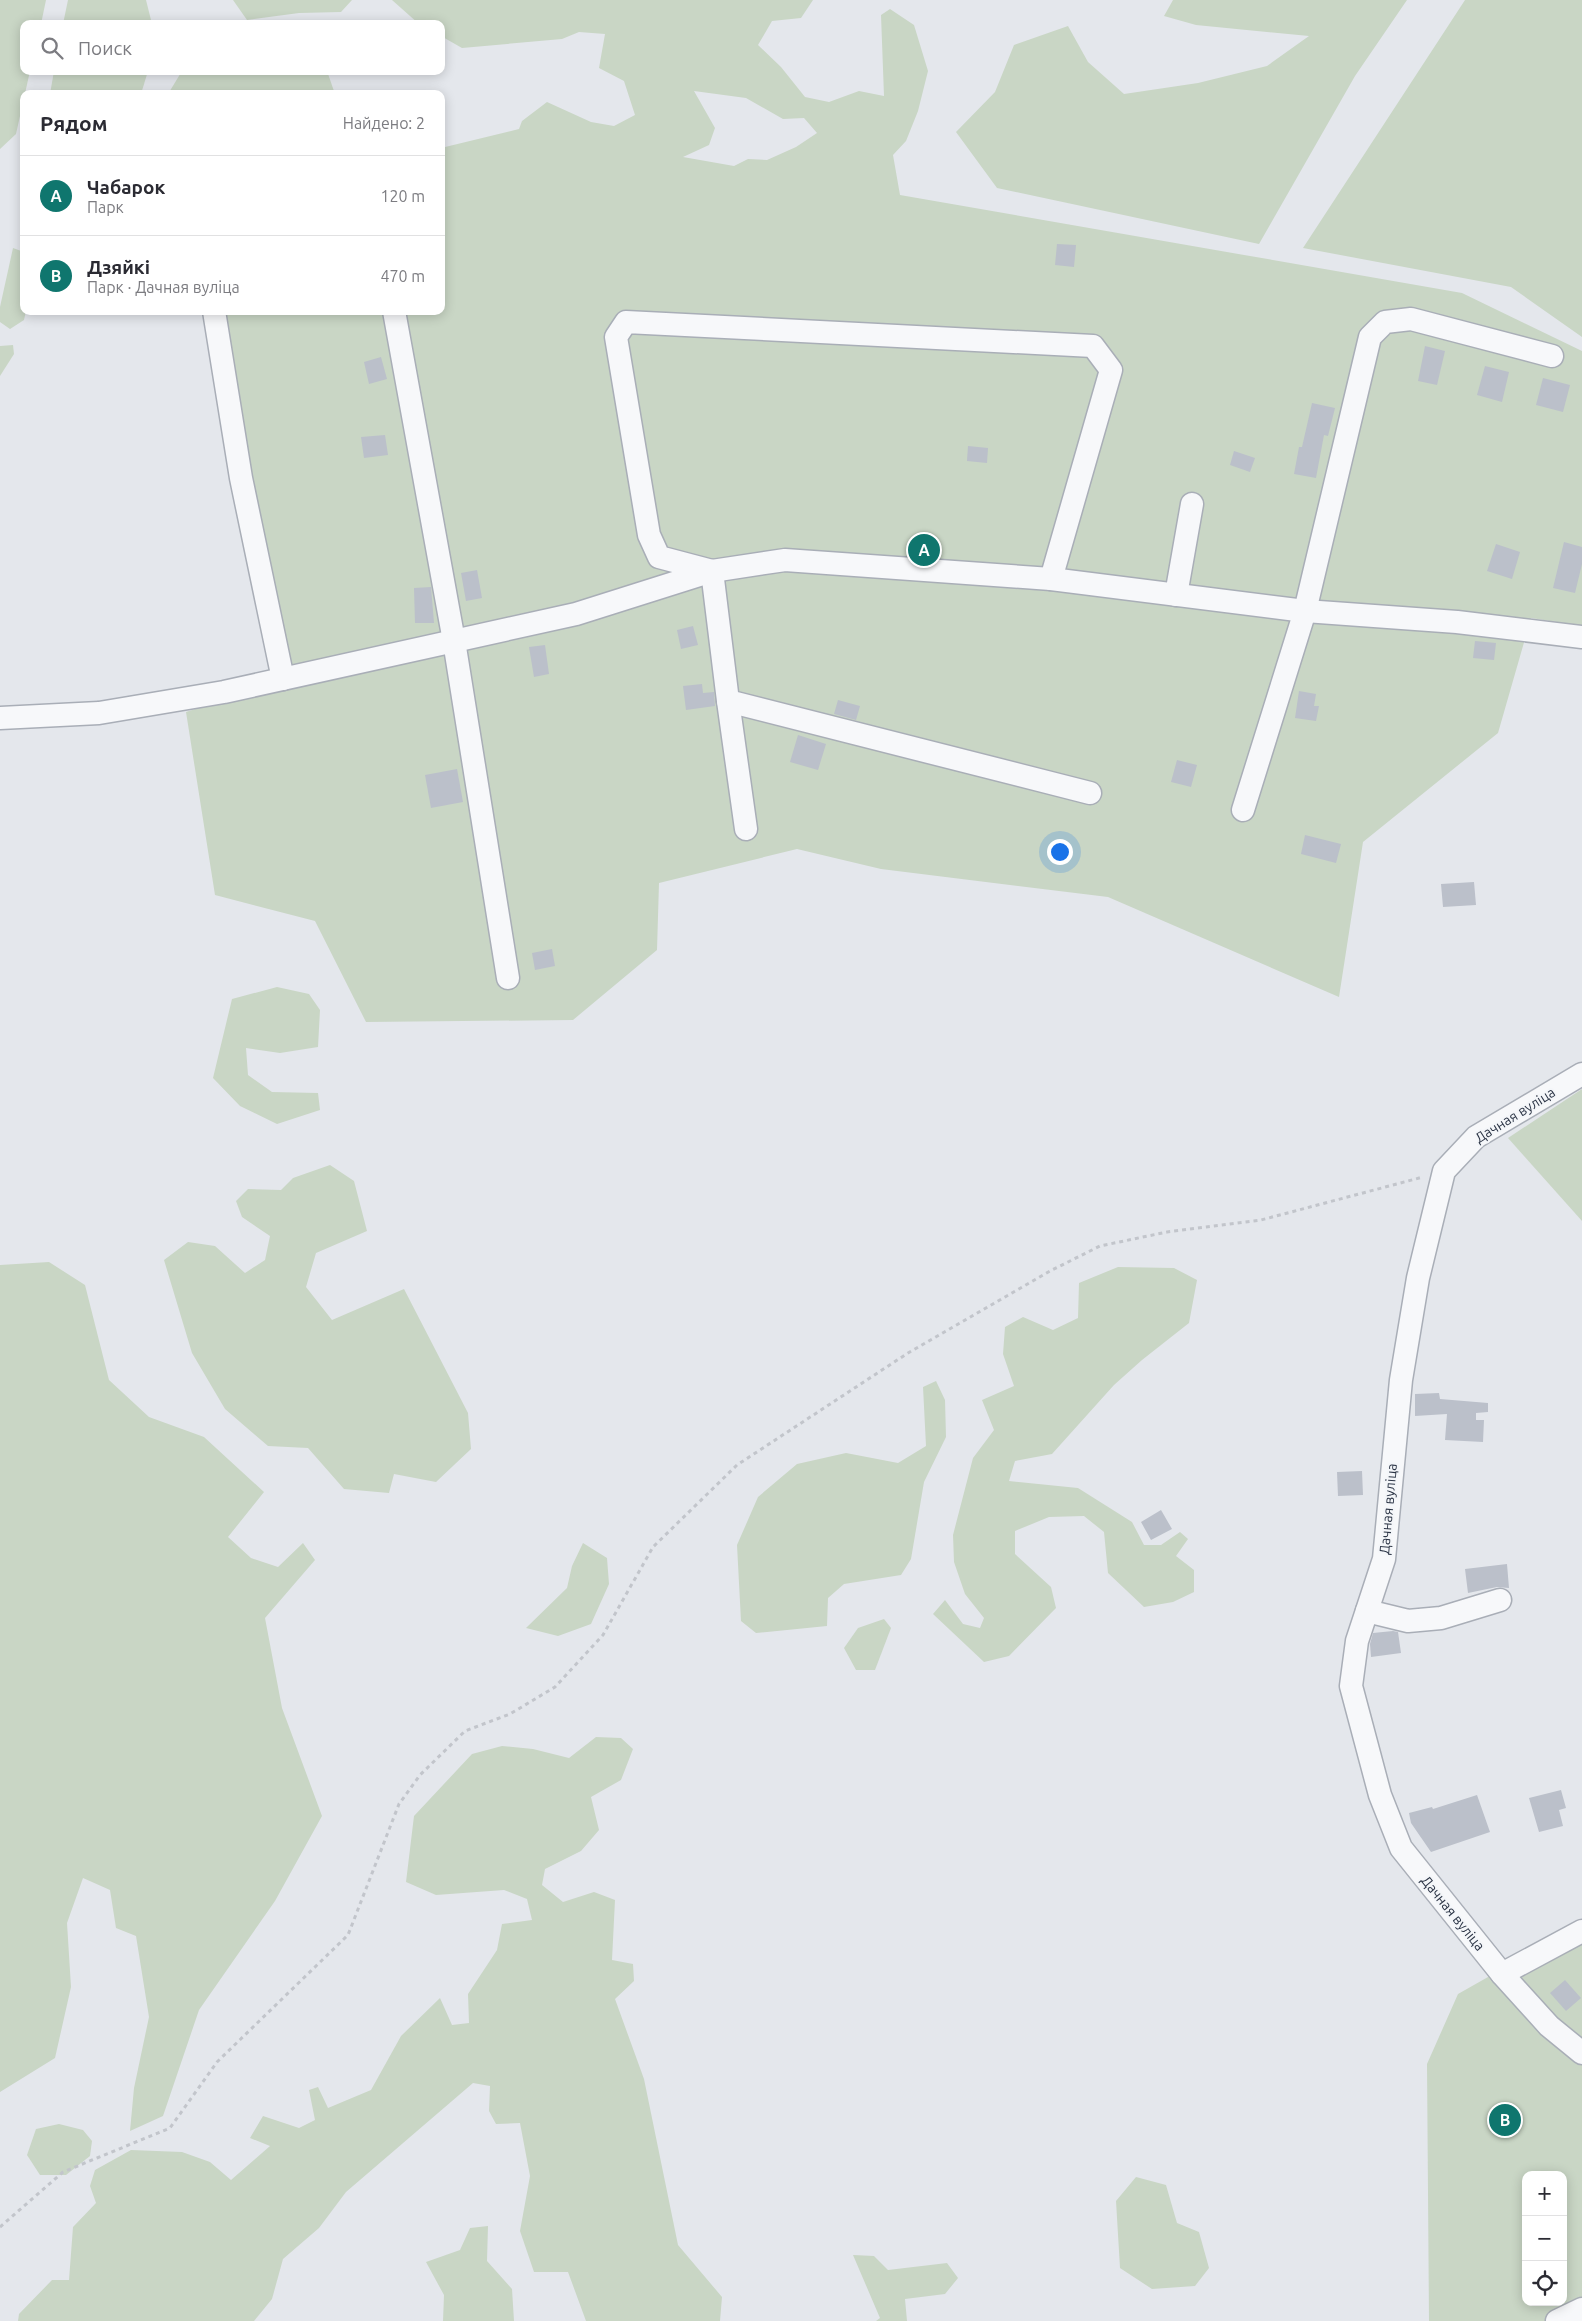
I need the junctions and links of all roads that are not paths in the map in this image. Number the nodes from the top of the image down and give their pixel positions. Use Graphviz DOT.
graph roads {
  1 [pos="215,315"];
  2 [pos="395,315"];
  3 [pos="1552,356"];
  4 [pos="1192,504"];
  5 [pos="712,571"];
  6 [pos="1051,579"];
  7 [pos="1176,595"];
  8 [pos="1304,611"];
  9 [pos="1582,637"];
  10 [pos="454,641"];
  11 [pos="282,679"];
  12 [pos="728,701"];
  13 [pos="0,718"];
  14 [pos="1090,793"];
  15 [pos="1242,810"];
  16 [pos="746,829"];
  17 [pos="508,978"];
  18 [pos="1582,1074"];
  19 [pos="1500,1600"];
  20 [pos="1367,1611"];
  21 [pos="1582,1931"];
  22 [pos="1502,1974"];
  23 [pos="1582,2054"];
  24 [pos="1582,2309"];
  25 [pos="1556,2321"];
  1 -- 11 [label="street"];
  2 -- 10 [label="street"];
  3 -- 8 [label="street"];
  4 -- 7 [label="street"];
  5 -- 6 [label="street"];
  5 -- 6 [label="street"];
  5 -- 10 [label="street"];
  5 -- 12 [label="street"];
  6 -- 7 [label="street"];
  7 -- 8 [label="street"];
  8 -- 9 [label="street"];
  8 -- 15 [label="street"];
  10 -- 11 [label="street"];
  10 -- 17 [label="street"];
  11 -- 13 [label="street"];
  12 -- 14 [label="street"];
  12 -- 16 [label="street"];
  18 -- 20 [label="street, Дачная вуліца"];
  19 -- 20 [label="street"];
  20 -- 22 [label="street, Дачная вуліца"];
  21 -- 22 [label="street"];
  22 -- 23 [label="street, Дачная вуліца"];
  24 -- 25 [label="street"];
}
